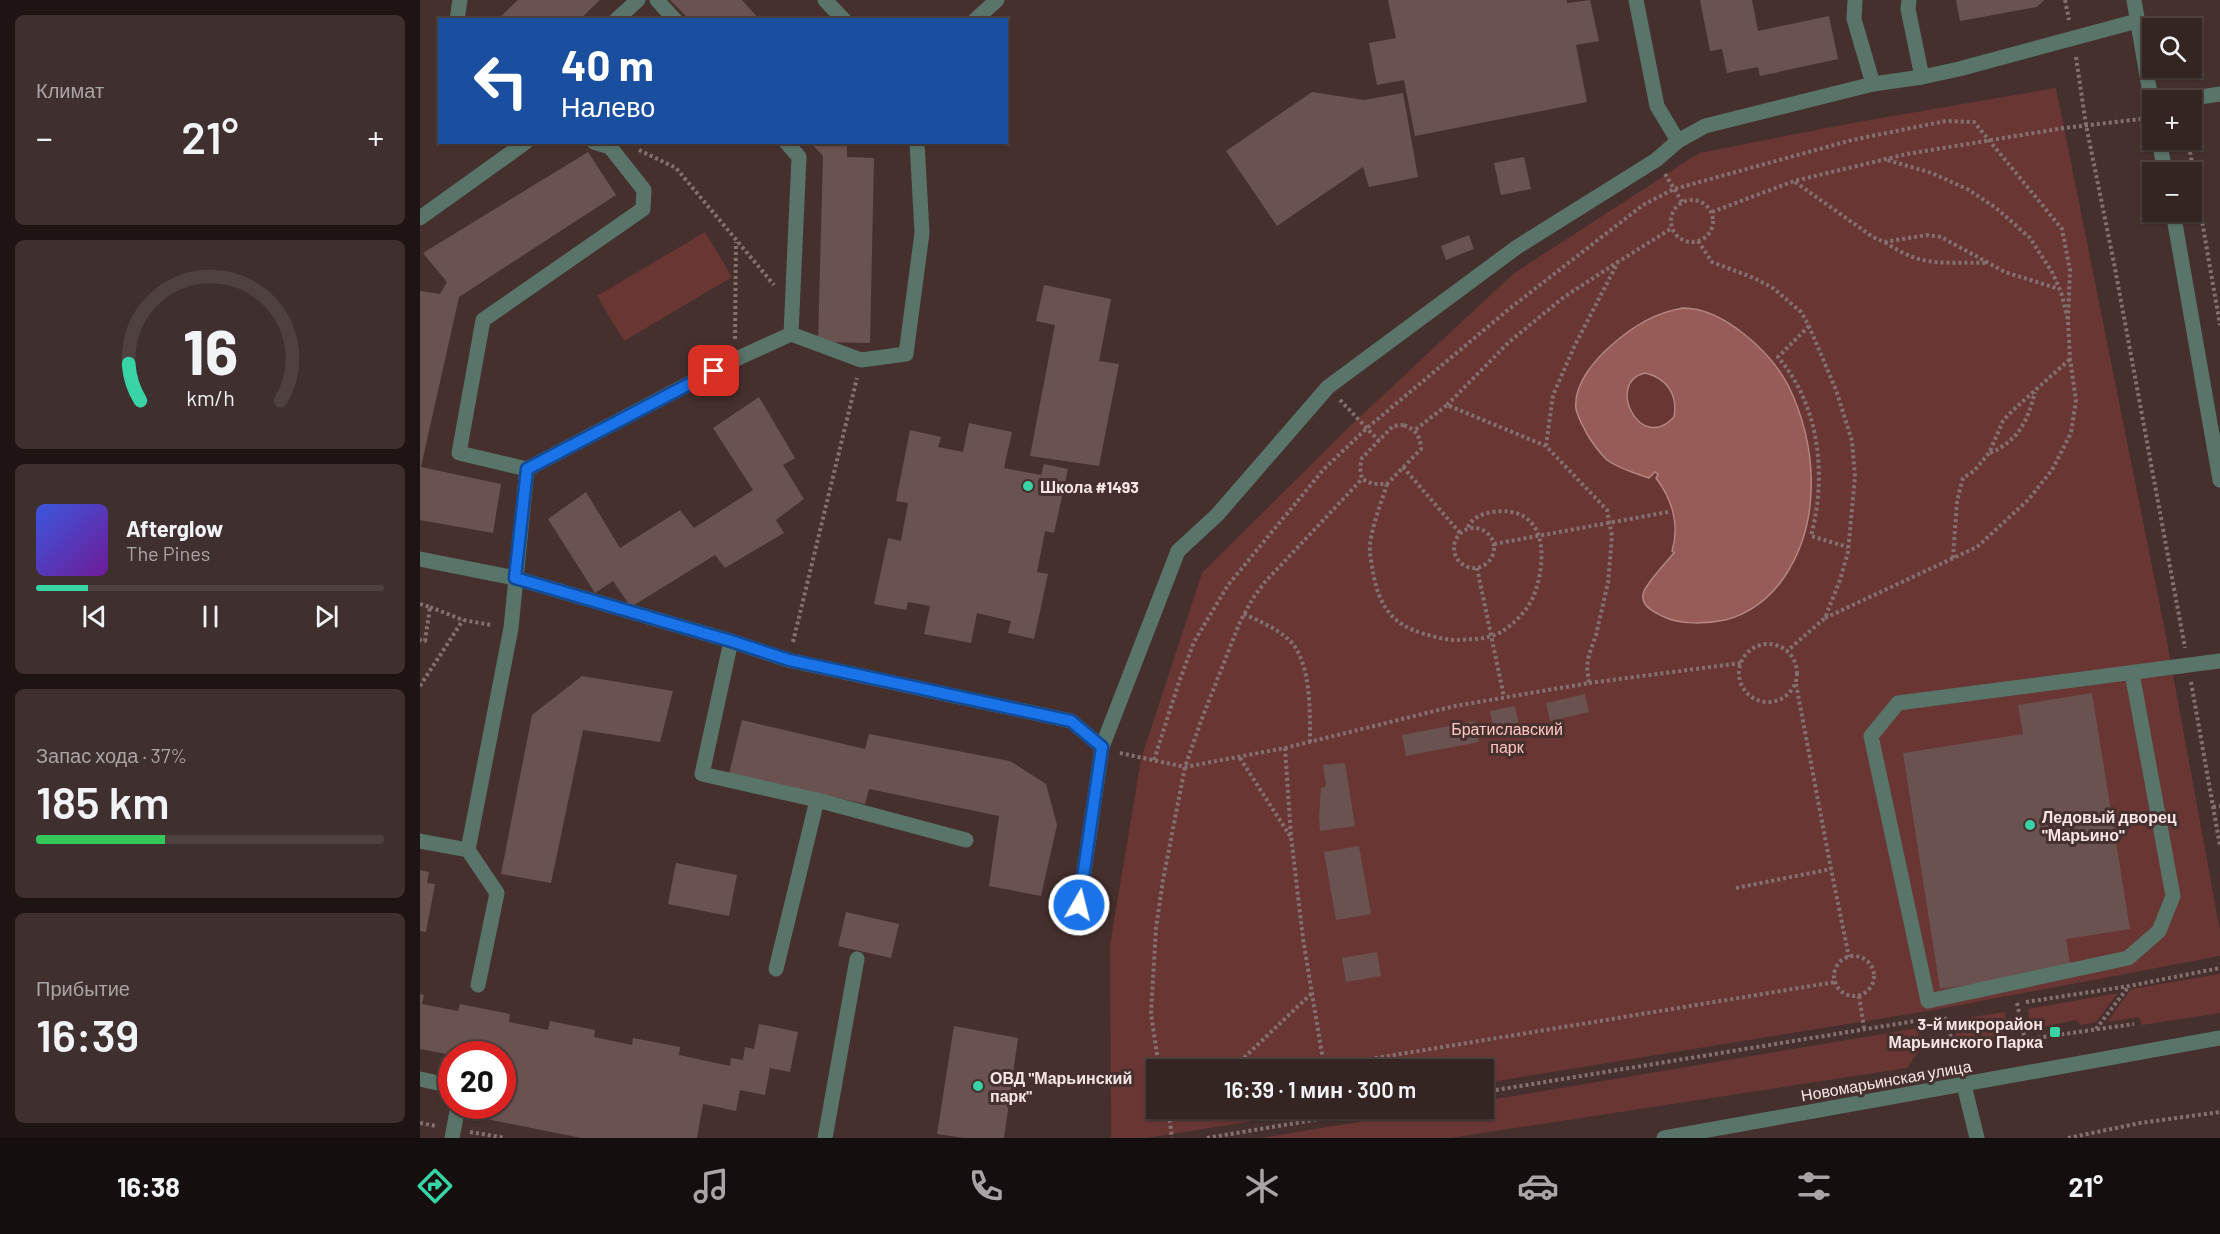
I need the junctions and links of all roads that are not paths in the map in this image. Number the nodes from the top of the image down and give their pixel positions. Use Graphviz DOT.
graph roads {
  1 [pos="460,0"];
  2 [pos="638,0"];
  3 [pos="657,0"];
  4 [pos="825,0"];
  5 [pos="997,0"];
  6 [pos="1636,0"];
  7 [pos="1856,0"];
  8 [pos="1909,0"];
  9 [pos="2134,0"];
  10 [pos="457,18"];
  11 [pos="618,18"];
  12 [pos="673,18"];
  13 [pos="842,18"];
  14 [pos="977,18"];
  15 [pos="2138,21"];
  16 [pos="1922,77"];
  17 [pos="1873,84"];
  18 [pos="2150,90"];
  19 [pos="2220,94"];
  20 [pos="2202,97"];
  21 [pos="1678,141"];
  22 [pos="523,144"];
  23 [pos="600,144"];
  24 [pos="788,144"];
  25 [pos="917,144"];
  26 [pos="420,218"];
  27 [pos="2175,222"];
  28 [pos="791,334"];
  29 [pos="527,469"];
  30 [pos="2220,480"];
  31 [pos="420,559"];
  32 [pos="515,578"];
  33 [pos="731,641"];
  34 [pos="2220,661"];
  35 [pos="2132,673"];
  36 [pos="1102,747"];
  37 [pos="817,800"];
  38 [pos="966,840"];
  39 [pos="420,841"];
  40 [pos="468,850"];
  41 [pos="1076,927"];
  42 [pos="857,959"];
  43 [pos="776,969"];
  44 [pos="478,985"];
  45 [pos="2220,1038"];
  46 [pos="420,1079"];
  47 [pos="438,1083"];
  48 [pos="1964,1085"];
  49 [pos="456,1119"];
  50 [pos="452,1138"];
  51 [pos="825,1138"];
  52 [pos="1671,1138"];
  53 [pos="1977,1138"];
  1 -- 10 [label="street"];
  2 -- 11 [label="street"];
  3 -- 12 [label="street"];
  4 -- 13 [label="street"];
  5 -- 14 [label="street"];
  6 -- 21 [label="street"];
  7 -- 17 [label="street"];
  8 -- 16 [label="street"];
  9 -- 15 [label="street"];
  15 -- 16 [label="street"];
  15 -- 18 [label="street"];
  16 -- 17 [label="street"];
  17 -- 21 [label="street"];
  19 -- 20 [label="street"];
  21 -- 36 [label="street"];
  22 -- 26 [label="street"];
  23 -- 29 [label="street"];
  24 -- 28 [label="street"];
  25 -- 28 [label="street"];
  27 -- 30 [label="street"];
  28 -- 29 [label="street"];
  29 -- 32 [label="street"];
  31 -- 32 [label="street"];
  32 -- 33 [label="street"];
  32 -- 40 [label="street"];
  33 -- 36 [label="street"];
  33 -- 37 [label="street"];
  34 -- 35 [label="street"];
  35 -- 35 [label="street"];
  36 -- 41 [label="street"];
  37 -- 38 [label="street"];
  37 -- 43 [label="street"];
  39 -- 40 [label="street"];
  40 -- 44 [label="street"];
  42 -- 51 [label="street"];
  45 -- 48 [label="street, Новомарьинская улица"];
  46 -- 47 [label="street"];
  48 -- 52 [label="street, Новомарьинская улица"];
  48 -- 53 [label="street"];
  49 -- 50 [label="street"];
}
